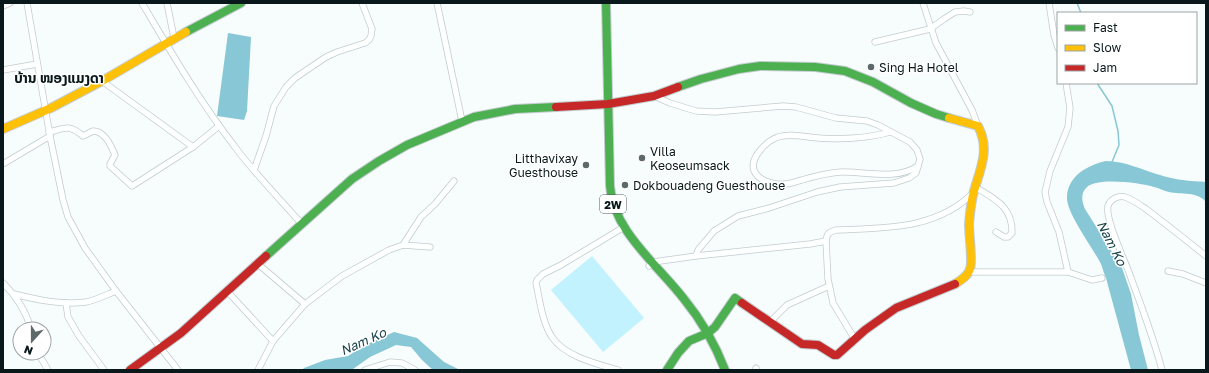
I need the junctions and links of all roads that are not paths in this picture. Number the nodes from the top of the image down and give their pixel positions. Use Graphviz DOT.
graph roads {
  1 [pos="10,3"];
  2 [pos="26,3"];
  3 [pos="142,3"];
  4 [pos="168,3"];
  5 [pos="241,3"];
  6 [pos="362,3"];
  7 [pos="437,3"];
  8 [pos="601,3"];
  9 [pos="606,3"];
  10 [pos="923,3"];
  11 [pos="1049,3"];
  12 [pos="3,6"];
  13 [pos="970,12"];
  14 [pos="930,30"];
  15 [pos="174,38"];
  16 [pos="875,42"];
  17 [pos="165,43"];
  18 [pos="1057,45"];
  19 [pos="37,64"];
  20 [pos="3,70"];
  21 [pos="102,81"];
  22 [pos="1066,84"];
  23 [pos="654,96"];
  24 [pos="605,104"];
  25 [pos="45,110"];
  26 [pos="462,121"];
  27 [pos="219,126"];
  28 [pos="978,126"];
  29 [pos="3,128"];
  30 [pos="890,132"];
  31 [pos="50,134"];
  32 [pos="193,147"];
  33 [pos="3,164"];
  34 [pos="919,166"];
  35 [pos="254,170"];
  36 [pos="454,181"];
  37 [pos="974,190"];
  38 [pos="301,223"];
  39 [pos="622,228"];
  40 [pos="996,232"];
  41 [pos="826,241"];
  42 [pos="403,245"];
  43 [pos="430,247"];
  44 [pos="696,256"];
  45 [pos="1206,256"];
  46 [pos="258,264"];
  47 [pos="651,264"];
  48 [pos="1168,271"];
  49 [pos="969,272"];
  50 [pos="1068,272"];
  51 [pos="1102,278"];
  52 [pos="3,283"];
  53 [pos="1206,283"];
  54 [pos="829,286"];
  55 [pos="116,292"];
  56 [pos="228,292"];
  57 [pos="14,294"];
  58 [pos="66,303"];
  59 [pos="305,304"];
  60 [pos="29,321"];
  61 [pos="770,322"];
  62 [pos="706,334"];
  63 [pos="854,338"];
  64 [pos="273,341"];
  65 [pos="161,348"];
  66 [pos="43,361"];
  67 [pos="176,369"];
  68 [pos="48,370"];
  69 [pos="104,370"];
  70 [pos="130,370"];
  71 [pos="258,370"];
  72 [pos="365,370"];
  73 [pos="415,370"];
  74 [pos="618,370"];
  75 [pos="667,370"];
  76 [pos="718,370"];
  77 [pos="725,370"];
  78 [pos="1162,370"];
  1 -- 12 [label="street"];
  2 -- 19 [label="street"];
  3 -- 17 [label="street"];
  4 -- 15 [label="street"];
  5 -- 15 [label="main road"];
  6 -- 35 [label="street"];
  7 -- 26 [label="street"];
  8 -- 24 [label="main road, 2W"];
  9 -- 24 [label="main road, 2W"];
  10 -- 14 [label="street"];
  11 -- 18 [label="street"];
  13 -- 14 [label="street"];
  14 -- 16 [label="street"];
  14 -- 28 [label="street"];
  15 -- 17 [label="main road"];
  17 -- 21 [label="main road"];
  17 -- 27 [label="street"];
  19 -- 20 [label="street"];
  19 -- 25 [label="street"];
  21 -- 25 [label="main road"];
  21 -- 32 [label="street"];
  22 -- 50 [label="street"];
  23 -- 24 [label="main road"];
  23 -- 28 [label="main road"];
  23 -- 30 [label="street"];
  24 -- 26 [label="main road"];
  24 -- 39 [label="main road, 2W"];
  25 -- 29 [label="main road"];
  25 -- 31 [label="street"];
  26 -- 38 [label="main road"];
  27 -- 32 [label="street"];
  27 -- 35 [label="street"];
  28 -- 37 [label="main road"];
  30 -- 34 [label="street"];
  30 -- 34 [label="street"];
  31 -- 32 [label="street"];
  31 -- 33 [label="street"];
  31 -- 55 [label="street"];
  34 -- 44 [label="street"];
  35 -- 38 [label="street"];
  36 -- 42 [label="street"];
  37 -- 40 [label="street"];
  37 -- 41 [label="street"];
  37 -- 49 [label="main road"];
  38 -- 46 [label="main road"];
  39 -- 47 [label="main road, 2W"];
  39 -- 74 [label="street"];
  41 -- 44 [label="street"];
  41 -- 54 [label="street"];
  42 -- 43 [label="street"];
  42 -- 59 [label="street"];
  44 -- 47 [label="street"];
  45 -- 78 [label="street"];
  46 -- 56 [label="main road"];
  46 -- 59 [label="street"];
  47 -- 62 [label="main road, 2W"];
  48 -- 53 [label="street"];
  49 -- 50 [label="street"];
  49 -- 63 [label="main road"];
  50 -- 51 [label="street"];
  52 -- 57 [label="street"];
  54 -- 61 [label="street"];
  54 -- 63 [label="street"];
  55 -- 58 [label="street"];
  55 -- 65 [label="street"];
  56 -- 64 [label="street"];
  56 -- 65 [label="main road"];
  57 -- 58 [label="street"];
  57 -- 60 [label="street"];
  58 -- 69 [label="street"];
  59 -- 64 [label="street"];
  61 -- 62 [label="main road"];
  61 -- 63 [label="main road"];
  62 -- 75 [label="main road"];
  62 -- 76 [label="main road, 2W"];
  62 -- 77 [label="main road, 2W"];
  64 -- 71 [label="street"];
  65 -- 67 [label="street"];
  65 -- 70 [label="main road"];
  66 -- 68 [label="street"];
  72 -- 73 [label="street"];
}
